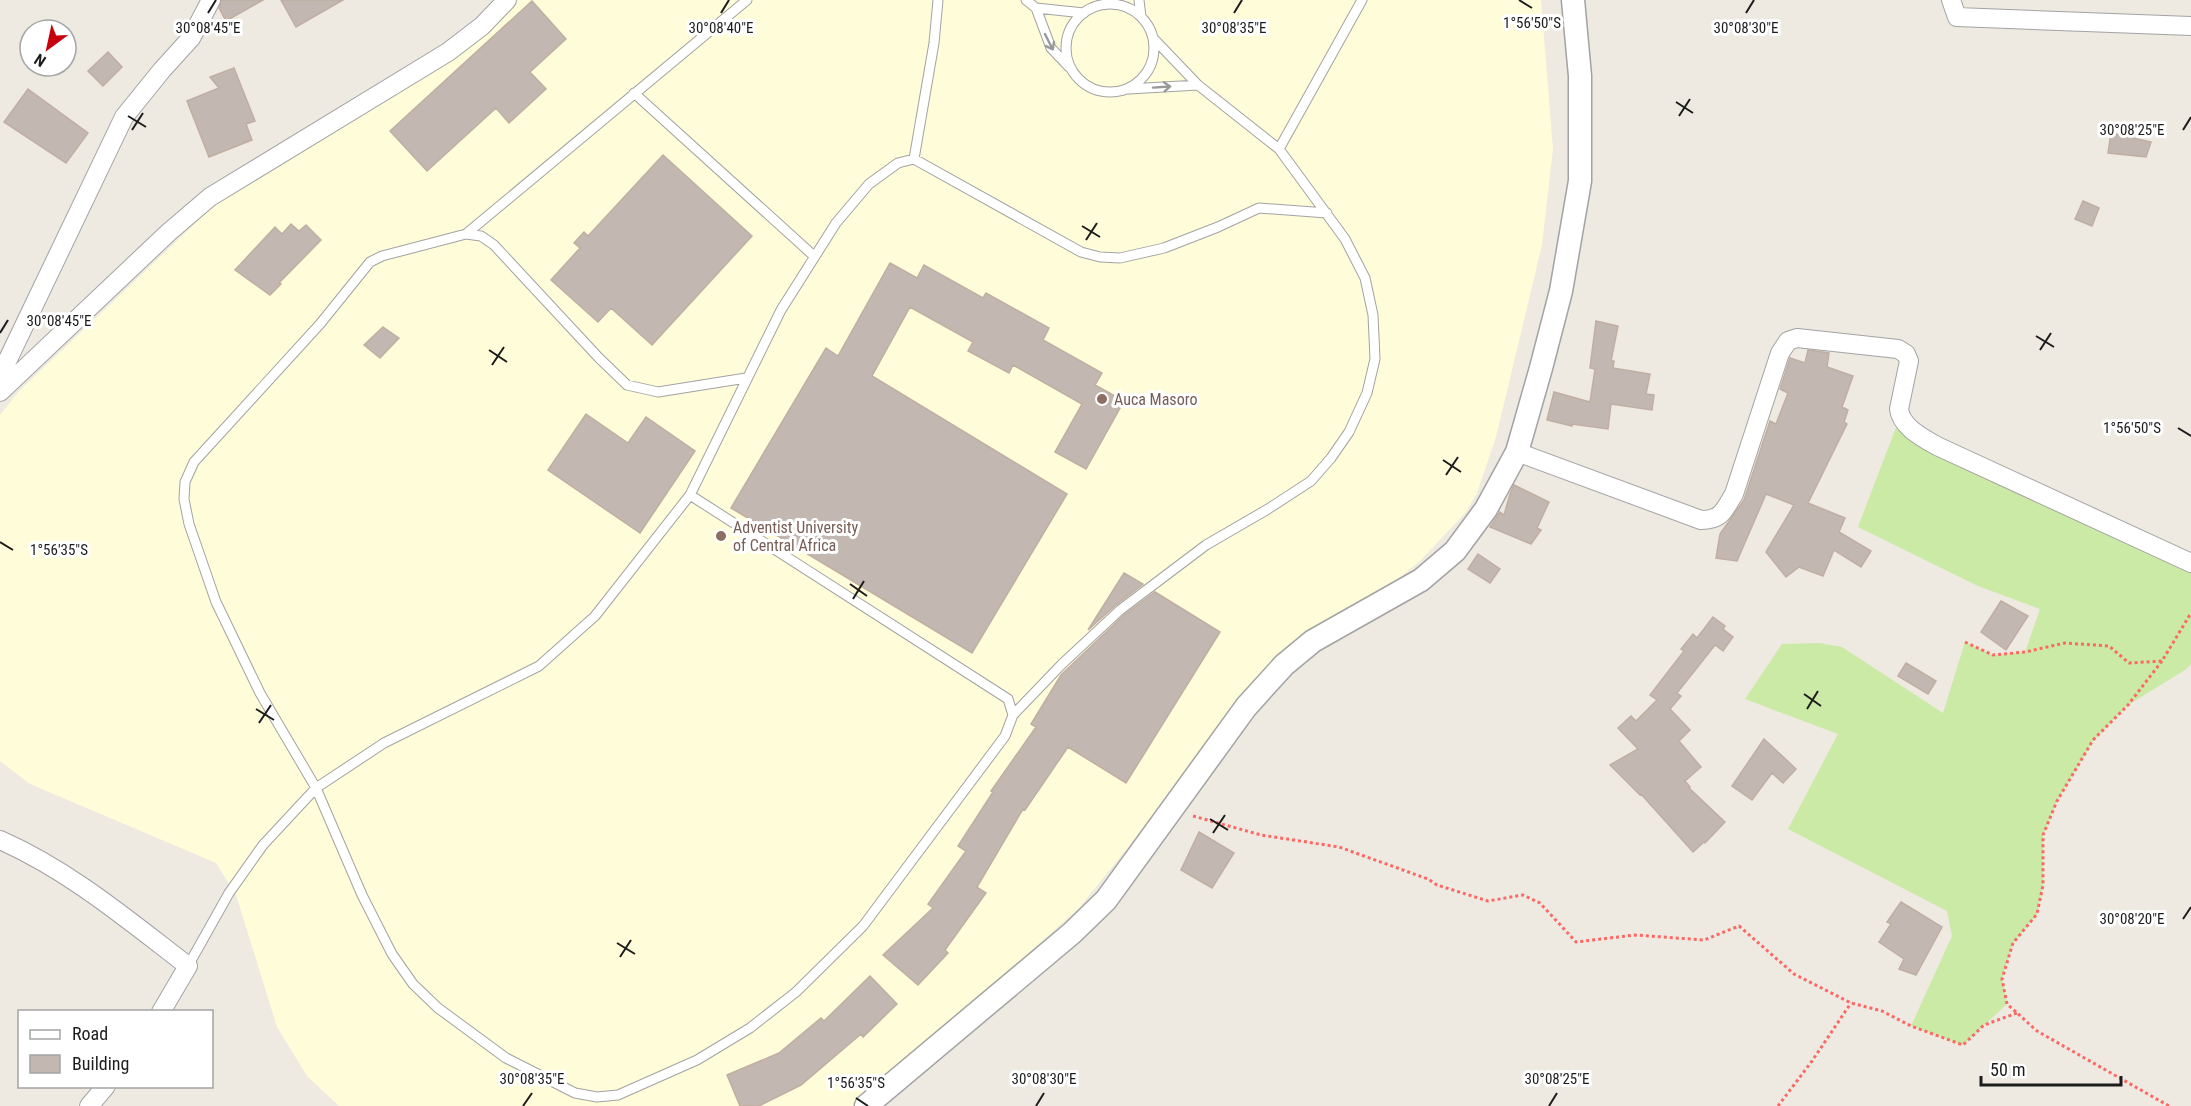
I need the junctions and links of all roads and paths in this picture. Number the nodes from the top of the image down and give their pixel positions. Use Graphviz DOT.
graph roads {
  1 [pos="211,0"];
  2 [pos="507,0"];
  3 [pos="747,0"];
  4 [pos="938,0"];
  5 [pos="1026,0"];
  6 [pos="1139,0"];
  7 [pos="1362,0"];
  8 [pos="1573,0"];
  9 [pos="1951,0"];
  10 [pos="1097,4"];
  11 [pos="1036,8"];
  12 [pos="1084,13"];
  13 [pos="1142,17"];
  14 [pos="2191,27"];
  15 [pos="1154,39"];
  16 [pos="1072,70"];
  17 [pos="1198,85"];
  18 [pos="1126,90"];
  19 [pos="634,93"];
  20 [pos="1280,148"];
  21 [pos="914,159"];
  22 [pos="1327,213"];
  23 [pos="466,234"];
  24 [pos="814,256"];
  25 [pos="0,376"];
  26 [pos="747,378"];
  27 [pos="0,392"];
  28 [pos="1517,452"];
  29 [pos="690,495"];
  30 [pos="2191,563"];
  31 [pos="2191,613"];
  32 [pos="1965,642"];
  33 [pos="2162,661"];
  34 [pos="1013,715"];
  35 [pos="316,788"];
  36 [pos="1173,809"];
  37 [pos="0,840"];
  38 [pos="188,966"];
  39 [pos="1851,1003"];
  40 [pos="162,1010"];
  41 [pos="2017,1013"];
  42 [pos="104,1088"];
  43 [pos="89,1106"];
  44 [pos="866,1106"];
  45 [pos="1778,1106"];
  46 [pos="2169,1106"];
  1 -- 25 [label="street"];
  2 -- 27 [label="street"];
  3 -- 19 [label="lane"];
  4 -- 21 [label="lane"];
  5 -- 11 [label="lane"];
  6 -- 13 [label="lane"];
  7 -- 20 [label="lane"];
  8 -- 28 [label="street"];
  9 -- 14 [label="street"];
  10 -- 12 [label="lane"];
  10 -- 13 [label="lane"];
  11 -- 12 [label="lane"];
  11 -- 16 [label="lane, one-way"];
  12 -- 16 [label="lane"];
  13 -- 15 [label="lane"];
  15 -- 17 [label="lane"];
  15 -- 18 [label="lane"];
  16 -- 18 [label="lane"];
  18 -- 17 [label="lane, one-way"];
  17 -- 20 [label="lane"];
  19 -- 23 [label="lane"];
  19 -- 24 [label="lane"];
  20 -- 22 [label="lane"];
  21 -- 22 [label="lane"];
  21 -- 24 [label="lane"];
  22 -- 34 [label="lane"];
  23 -- 26 [label="lane"];
  23 -- 35 [label="lane"];
  24 -- 26 [label="lane"];
  26 -- 29 [label="lane"];
  28 -- 30 [label="street"];
  28 -- 36 [label="street"];
  29 -- 34 [label="lane"];
  29 -- 35 [label="lane"];
  31 -- 33 [label="path"];
  32 -- 33 [label="path"];
  33 -- 41 [label="path"];
  34 -- 35 [label="lane"];
  35 -- 38 [label="lane"];
  36 -- 39 [label="path"];
  36 -- 44 [label="street"];
  37 -- 38 [label="street"];
  38 -- 40 [label="street"];
  39 -- 41 [label="path"];
  39 -- 45 [label="path"];
  41 -- 46 [label="path"];
  42 -- 43 [label="street"];
}
